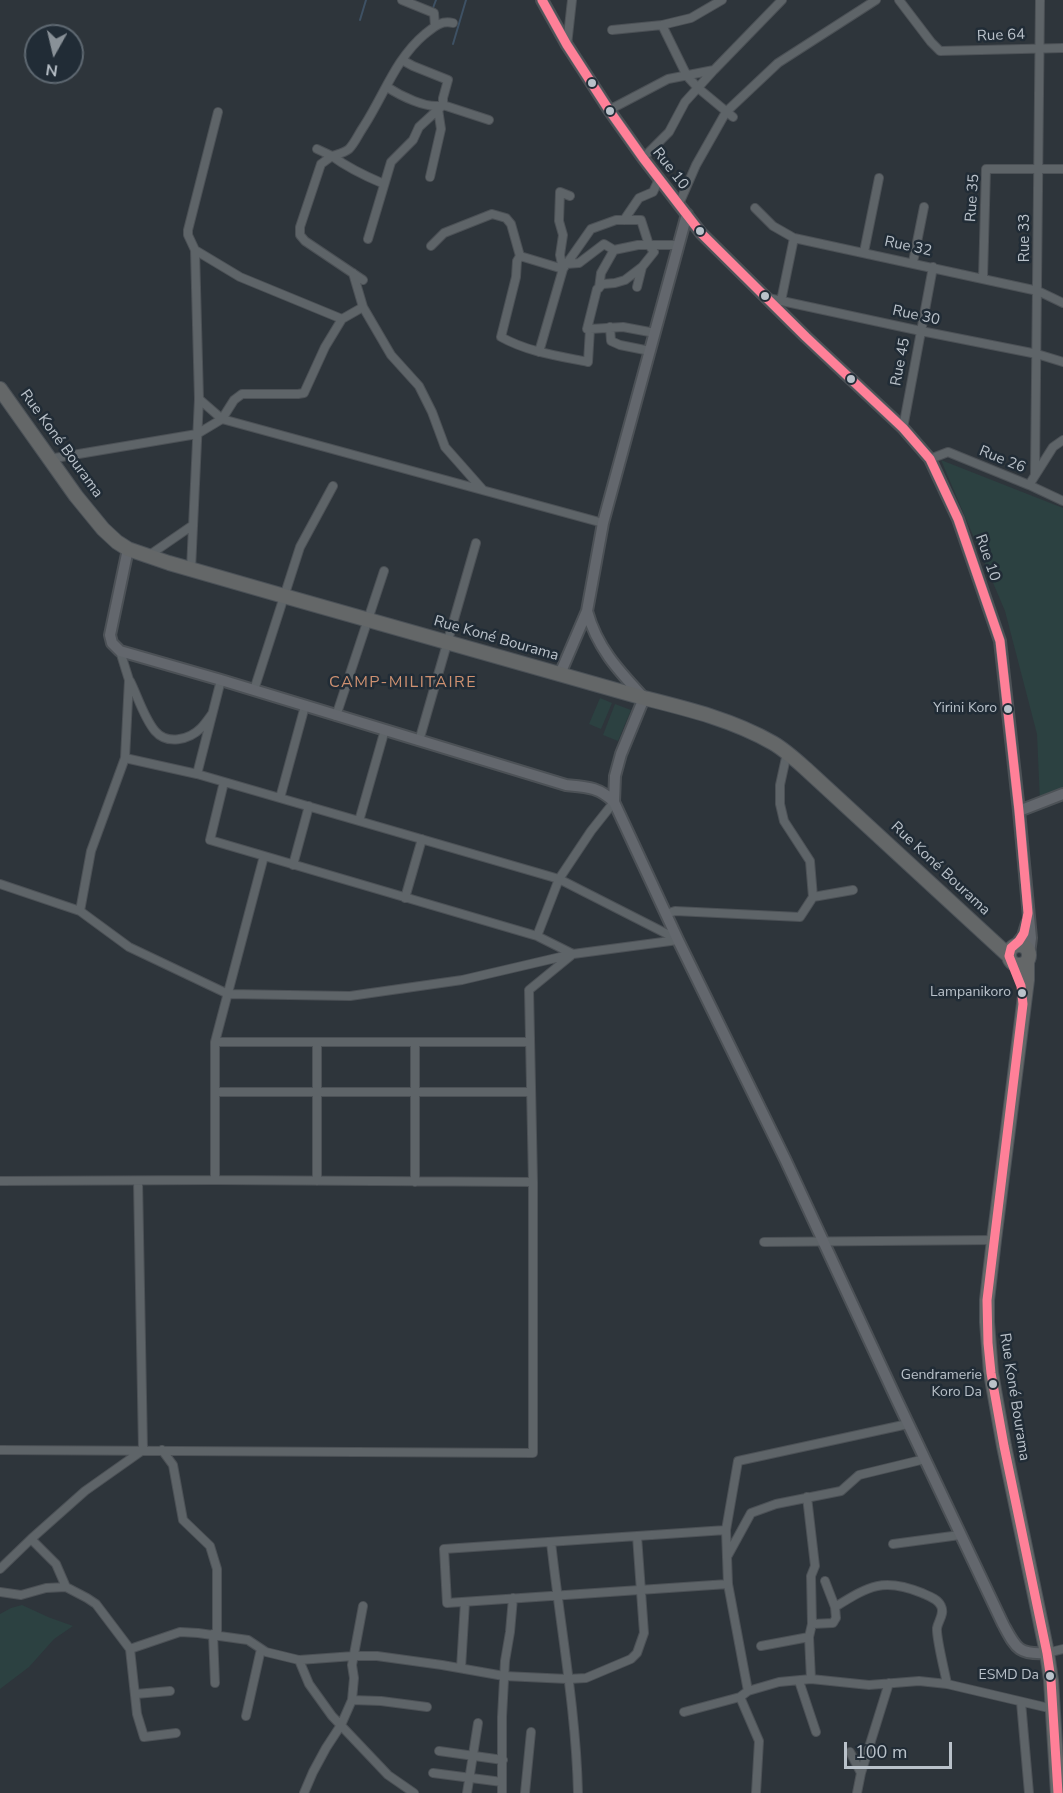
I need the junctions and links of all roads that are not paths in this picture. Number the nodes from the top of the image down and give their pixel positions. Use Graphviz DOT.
graph roads {
  1 [pos="402,0"];
  2 [pos="542,0"];
  3 [pos="572,0"];
  4 [pos="722,0"];
  5 [pos="782,0"];
  6 [pos="876,0"];
  7 [pos="899,0"];
  8 [pos="1040,0"];
  9 [pos="453,23"];
  10 [pos="662,25"];
  11 [pos="435,26"];
  12 [pos="612,30"];
  13 [pos="567,45"];
  14 [pos="1039,48"];
  15 [pos="1063,48"];
  16 [pos="402,60"];
  17 [pos="714,70"];
  18 [pos="687,76"];
  19 [pos="387,87"];
  20 [pos="698,88"];
  21 [pos="440,107"];
  22 [pos="609,110"];
  23 [pos="218,112"];
  24 [pos="726,112"];
  25 [pos="733,117"];
  26 [pos="489,120"];
  27 [pos="317,149"];
  28 [pos="332,156"];
  29 [pos="643,158"];
  30 [pos="1038,169"];
  31 [pos="1063,169"];
  32 [pos="430,177"];
  33 [pos="879,178"];
  34 [pos="659,179"];
  35 [pos="384,184"];
  36 [pos="570,196"];
  37 [pos="679,204"];
  38 [pos="924,207"];
  39 [pos="755,208"];
  40 [pos="687,214"];
  41 [pos="624,220"];
  42 [pos="794,237"];
  43 [pos="368,239"];
  44 [pos="649,245"];
  45 [pos="679,245"];
  46 [pos="431,246"];
  47 [pos="195,250"];
  48 [pos="614,250"];
  49 [pos="864,252"];
  50 [pos="520,256"];
  51 [pos="913,262"];
  52 [pos="564,266"];
  53 [pos="642,267"];
  54 [pos="933,267"];
  55 [pos="353,273"];
  56 [pos="983,278"];
  57 [pos="363,280"];
  58 [pos="637,287"];
  59 [pos="599,288"];
  60 [pos="1038,291"];
  61 [pos="764,297"];
  62 [pos="781,301"];
  63 [pos="1063,303"];
  64 [pos="363,307"];
  65 [pos="342,319"];
  66 [pos="610,327"];
  67 [pos="590,329"];
  68 [pos="921,331"];
  69 [pos="655,333"];
  70 [pos="650,351"];
  71 [pos="539,352"];
  72 [pos="1037,354"];
  73 [pos="1063,362"];
  74 [pos="0,389"];
  75 [pos="199,399"];
  76 [pos="222,419"];
  77 [pos="903,428"];
  78 [pos="197,434"];
  79 [pos="1063,440"];
  80 [pos="49,459"];
  81 [pos="930,459"];
  82 [pos="1035,475"];
  83 [pos="1029,485"];
  84 [pos="333,486"];
  85 [pos="484,490"];
  86 [pos="1063,501"];
  87 [pos="603,524"];
  88 [pos="193,525"];
  89 [pos="476,543"];
  90 [pos="128,549"];
  91 [pos="148,556"];
  92 [pos="191,569"];
  93 [pos="384,571"];
  94 [pos="284,596"];
  95 [pos="587,611"];
  96 [pos="368,620"];
  97 [pos="591,628"];
  98 [pos="579,630"];
  99 [pos="448,642"];
  100 [pos="120,651"];
  101 [pos="560,674"];
  102 [pos="129,680"];
  103 [pos="221,680"];
  104 [pos="254,690"];
  105 [pos="644,698"];
  106 [pos="305,706"];
  107 [pos="213,714"];
  108 [pos="336,716"];
  109 [pos="384,734"];
  110 [pos="419,741"];
  111 [pos="787,753"];
  112 [pos="125,758"];
  113 [pos="197,774"];
  114 [pos="615,776"];
  115 [pos="224,782"];
  116 [pos="586,787"];
  117 [pos="1063,794"];
  118 [pos="280,798"];
  119 [pos="614,802"];
  120 [pos="309,806"];
  121 [pos="1019,811"];
  122 [pos="359,821"];
  123 [pos="422,839"];
  124 [pos="264,856"];
  125 [pos="293,865"];
  126 [pos="559,879"];
  127 [pos="0,884"];
  128 [pos="853,890"];
  129 [pos="813,897"];
  130 [pos="405,898"];
  131 [pos="80,911"];
  132 [pos="1028,913"];
  133 [pos="666,914"];
  134 [pos="537,936"];
  135 [pos="678,939"];
  136 [pos="1013,952"];
  137 [pos="573,954"];
  138 [pos="1029,958"];
  139 [pos="228,994"];
  140 [pos="1023,1004"];
  141 [pos="215,1042"];
  142 [pos="317,1042"];
  143 [pos="416,1042"];
  144 [pos="530,1042"];
  145 [pos="317,1091"];
  146 [pos="415,1091"];
  147 [pos="215,1092"];
  148 [pos="531,1092"];
  149 [pos="0,1180"];
  150 [pos="215,1180"];
  151 [pos="138,1181"];
  152 [pos="317,1181"];
  153 [pos="415,1182"];
  154 [pos="533,1182"];
  155 [pos="994,1240"];
  156 [pos="824,1241"];
  157 [pos="764,1242"];
  158 [pos="908,1424"];
  159 [pos="0,1450"];
  160 [pos="143,1450"];
  161 [pos="162,1450"];
  162 [pos="925,1459"];
  163 [pos="807,1497"];
  164 [pos="726,1530"];
  165 [pos="960,1535"];
  166 [pos="637,1536"];
  167 [pos="31,1539"];
  168 [pos="551,1542"];
  169 [pos="893,1544"];
  170 [pos="727,1558"];
  171 [pos="0,1569"];
  172 [pos="825,1581"];
  173 [pos="728,1584"];
  174 [pos="66,1587"];
  175 [pos="641,1590"];
  176 [pos="0,1592"];
  177 [pos="557,1595"];
  178 [pos="513,1598"];
  179 [pos="465,1602"];
  180 [pos="363,1606"];
  181 [pos="835,1607"];
  182 [pos="812,1624"];
  183 [pos="215,1634"];
  184 [pos="809,1638"];
  185 [pos="761,1646"];
  186 [pos="130,1649"];
  187 [pos="261,1649"];
  188 [pos="1063,1649"];
  189 [pos="1047,1653"];
  190 [pos="354,1656"];
  191 [pos="299,1660"];
  192 [pos="461,1668"];
  193 [pos="504,1676"];
  194 [pos="568,1679"];
  195 [pos="812,1679"];
  196 [pos="799,1681"];
  197 [pos="215,1683"];
  198 [pos="889,1683"];
  199 [pos="947,1684"];
  200 [pos="170,1691"];
  201 [pos="748,1691"];
  202 [pos="136,1694"];
  203 [pos="740,1698"];
  204 [pos="352,1700"];
  205 [pos="1021,1702"];
  206 [pos="427,1707"];
  207 [pos="1053,1709"];
  208 [pos="684,1712"];
  209 [pos="246,1716"];
  210 [pos="478,1723"];
  211 [pos="341,1725"];
  212 [pos="176,1732"];
  213 [pos="531,1732"];
  214 [pos="816,1732"];
  215 [pos="439,1751"];
  216 [pos="850,1752"];
  217 [pos="473,1756"];
  218 [pos="502,1760"];
  219 [pos="433,1773"];
  220 [pos="861,1773"];
  221 [pos="470,1779"];
  222 [pos="502,1782"];
  223 [pos="304,1793"];
  224 [pos="414,1793"];
  225 [pos="467,1793"];
  226 [pos="502,1793"];
  227 [pos="525,1793"];
  228 [pos="578,1793"];
  229 [pos="756,1793"];
  230 [pos="857,1793"];
  231 [pos="1029,1793"];
  232 [pos="1058,1793"];
  1 -- 11 [label="street"];
  2 -- 13 [label="street, Rue 10"];
  3 -- 13 [label="street"];
  4 -- 10 [label="street"];
  5 -- 17 [label="street"];
  6 -- 24 [label="street"];
  7 -- 14 [label="street, Rue 64"];
  8 -- 14 [label="street, Rue 33"];
  9 -- 11 [label="street"];
  10 -- 12 [label="street"];
  10 -- 18 [label="street"];
  11 -- 16 [label="street"];
  13 -- 22 [label="street, Rue 10"];
  14 -- 15 [label="street, Rue 64"];
  14 -- 30 [label="street, Rue 33"];
  16 -- 19 [label="street"];
  16 -- 21 [label="street"];
  17 -- 18 [label="street"];
  17 -- 20 [label="street"];
  18 -- 20 [label="street"];
  18 -- 22 [label="street"];
  19 -- 21 [label="street"];
  19 -- 28 [label="street"];
  20 -- 24 [label="street"];
  20 -- 29 [label="street"];
  21 -- 26 [label="street"];
  21 -- 32 [label="street"];
  21 -- 35 [label="street"];
  22 -- 29 [label="street, Rue 10"];
  23 -- 47 [label="street"];
  24 -- 25 [label="street"];
  24 -- 37 [label="street"];
  27 -- 28 [label="street"];
  28 -- 35 [label="street"];
  28 -- 55 [label="street"];
  29 -- 34 [label="street, Rue 10"];
  30 -- 31 [label="street"];
  30 -- 56 [label="street, Rue 35"];
  30 -- 60 [label="street, Rue 33"];
  33 -- 49 [label="street"];
  34 -- 37 [label="street, Rue 10"];
  34 -- 41 [label="street"];
  35 -- 43 [label="street"];
  36 -- 52 [label="street"];
  37 -- 40 [label="street, Rue 10"];
  38 -- 51 [label="street"];
  39 -- 42 [label="street, Rue 32"];
  40 -- 45 [label="street"];
  40 -- 61 [label="street, Rue 10"];
  41 -- 44 [label="street"];
  41 -- 52 [label="street"];
  42 -- 49 [label="street, Rue 32"];
  42 -- 62 [label="street"];
  44 -- 45 [label="street"];
  44 -- 48 [label="street"];
  44 -- 53 [label="street"];
  45 -- 69 [label="street"];
  46 -- 50 [label="street"];
  47 -- 65 [label="street"];
  47 -- 75 [label="street"];
  48 -- 52 [label="street"];
  48 -- 59 [label="street"];
  49 -- 51 [label="street, Rue 32"];
  50 -- 52 [label="street"];
  50 -- 71 [label="street"];
  51 -- 54 [label="street, Rue 32"];
  52 -- 71 [label="street"];
  53 -- 58 [label="street"];
  53 -- 59 [label="street"];
  54 -- 56 [label="street, Rue 32"];
  54 -- 68 [label="street, Rue 45"];
  55 -- 57 [label="street"];
  55 -- 64 [label="street"];
  56 -- 60 [label="street, Rue 32"];
  59 -- 67 [label="street"];
  60 -- 63 [label="street, Rue 32"];
  60 -- 72 [label="street, Rue 33"];
  61 -- 62 [label="street, Rue 30"];
  61 -- 77 [label="street, Rue 10"];
  62 -- 68 [label="street, Rue 30"];
  64 -- 65 [label="street"];
  64 -- 85 [label="street"];
  65 -- 76 [label="street"];
  66 -- 67 [label="street"];
  66 -- 69 [label="street"];
  66 -- 70 [label="street"];
  67 -- 71 [label="street"];
  68 -- 72 [label="street, Rue 30"];
  68 -- 77 [label="street, Rue 45"];
  69 -- 70 [label="street"];
  70 -- 87 [label="street"];
  72 -- 73 [label="street, Rue 30"];
  72 -- 82 [label="street, Rue 33"];
  74 -- 80 [label="highway, Rue Koné Bourama"];
  75 -- 76 [label="street"];
  75 -- 78 [label="street"];
  76 -- 78 [label="street"];
  76 -- 85 [label="street"];
  77 -- 81 [label="street, Rue 10"];
  78 -- 80 [label="street"];
  78 -- 88 [label="street"];
  79 -- 82 [label="street"];
  80 -- 90 [label="highway, Rue Koné Bourama"];
  81 -- 83 [label="street, Rue 26"];
  81 -- 121 [label="street, Rue 10"];
  82 -- 83 [label="street"];
  83 -- 86 [label="street, Rue 26"];
  84 -- 94 [label="street"];
  85 -- 87 [label="street"];
  87 -- 95 [label="street"];
  88 -- 91 [label="street"];
  88 -- 92 [label="street"];
  89 -- 99 [label="street"];
  90 -- 91 [label="highway, Rue Koné Bourama"];
  90 -- 100 [label="street"];
  91 -- 92 [label="highway, Rue Koné Bourama"];
  92 -- 94 [label="highway, Rue Koné Bourama"];
  93 -- 96 [label="street"];
  94 -- 96 [label="highway, Rue Koné Bourama"];
  94 -- 104 [label="street"];
  95 -- 97 [label="street"];
  95 -- 98 [label="street"];
  96 -- 99 [label="highway, Rue Koné Bourama"];
  96 -- 108 [label="street"];
  97 -- 98 [label="street"];
  97 -- 105 [label="street"];
  98 -- 101 [label="street"];
  99 -- 101 [label="highway, Rue Koné Bourama"];
  99 -- 110 [label="street"];
  100 -- 102 [label="street"];
  100 -- 103 [label="street"];
  101 -- 105 [label="highway, Rue Koné Bourama"];
  102 -- 107 [label="street"];
  102 -- 112 [label="street"];
  103 -- 104 [label="street"];
  103 -- 107 [label="street"];
  104 -- 106 [label="street"];
  105 -- 111 [label="highway, Rue Koné Bourama"];
  105 -- 114 [label="street"];
  106 -- 108 [label="street"];
  106 -- 118 [label="street"];
  107 -- 113 [label="street"];
  108 -- 110 [label="street"];
  109 -- 122 [label="street"];
  110 -- 116 [label="street"];
  111 -- 129 [label="street"];
  111 -- 136 [label="highway, Rue Koné Bourama"];
  112 -- 113 [label="street"];
  112 -- 131 [label="street"];
  113 -- 115 [label="street"];
  114 -- 116 [label="street"];
  114 -- 119 [label="street"];
  115 -- 118 [label="street"];
  115 -- 124 [label="street"];
  116 -- 119 [label="street"];
  117 -- 121 [label="street"];
  118 -- 120 [label="street"];
  119 -- 126 [label="street"];
  119 -- 133 [label="street"];
  120 -- 122 [label="street"];
  120 -- 125 [label="street"];
  121 -- 132 [label="street, Rue 10"];
  122 -- 123 [label="street"];
  123 -- 126 [label="street"];
  123 -- 130 [label="street"];
  124 -- 125 [label="street"];
  124 -- 139 [label="street"];
  125 -- 130 [label="street"];
  126 -- 134 [label="street"];
  126 -- 135 [label="street"];
  127 -- 131 [label="street"];
  128 -- 129 [label="street"];
  129 -- 133 [label="street"];
  130 -- 134 [label="street"];
  131 -- 139 [label="street"];
  132 -- 136 [label="street, Rue 10"];
  132 -- 138 [label="street, Rue 10"];
  133 -- 135 [label="street"];
  134 -- 137 [label="street"];
  135 -- 137 [label="street"];
  135 -- 156 [label="street"];
  136 -- 138 [label="highway"];
  136 -- 140 [label="highway, Rue Koné Bourama"];
  137 -- 139 [label="street"];
  137 -- 144 [label="street"];
  138 -- 140 [label="highway, Rue Koné Bourama"];
  139 -- 141 [label="street"];
  140 -- 155 [label="highway, Rue Koné Bourama"];
  141 -- 142 [label="street"];
  141 -- 147 [label="street"];
  142 -- 143 [label="street"];
  142 -- 145 [label="street"];
  143 -- 144 [label="street"];
  143 -- 146 [label="street"];
  144 -- 148 [label="street"];
  145 -- 146 [label="street"];
  145 -- 147 [label="street"];
  145 -- 152 [label="street"];
  146 -- 148 [label="street"];
  146 -- 153 [label="street"];
  147 -- 150 [label="street"];
  148 -- 154 [label="street"];
  149 -- 151 [label="street"];
  150 -- 151 [label="street"];
  150 -- 152 [label="street"];
  151 -- 160 [label="street"];
  152 -- 153 [label="street"];
  153 -- 154 [label="street"];
  154 -- 161 [label="street"];
  155 -- 156 [label="street"];
  155 -- 189 [label="highway, Rue Koné Bourama"];
  156 -- 157 [label="street"];
  156 -- 158 [label="street"];
  158 -- 162 [label="street"];
  158 -- 164 [label="street"];
  159 -- 160 [label="street"];
  160 -- 161 [label="street"];
  160 -- 167 [label="street"];
  161 -- 183 [label="street"];
  162 -- 163 [label="street"];
  162 -- 165 [label="street"];
  163 -- 170 [label="street"];
  163 -- 182 [label="street"];
  164 -- 166 [label="street"];
  164 -- 170 [label="street"];
  165 -- 169 [label="street"];
  165 -- 189 [label="street"];
  166 -- 168 [label="street"];
  166 -- 175 [label="street"];
  167 -- 171 [label="street"];
  167 -- 174 [label="street"];
  168 -- 177 [label="street"];
  168 -- 179 [label="street"];
  170 -- 173 [label="street"];
  172 -- 181 [label="street"];
  173 -- 175 [label="street"];
  173 -- 201 [label="street"];
  174 -- 176 [label="street"];
  174 -- 186 [label="street"];
  175 -- 177 [label="street"];
  175 -- 194 [label="street"];
  177 -- 178 [label="street"];
  177 -- 194 [label="street"];
  178 -- 179 [label="street"];
  178 -- 193 [label="street"];
  179 -- 192 [label="street"];
  180 -- 190 [label="street"];
  181 -- 182 [label="street"];
  181 -- 199 [label="street"];
  182 -- 184 [label="street"];
  183 -- 186 [label="street"];
  183 -- 187 [label="street"];
  183 -- 197 [label="street"];
  184 -- 185 [label="street"];
  184 -- 195 [label="street"];
  186 -- 202 [label="street"];
  187 -- 191 [label="street"];
  187 -- 209 [label="street"];
  188 -- 189 [label="street"];
  189 -- 207 [label="highway, Rue Koné Bourama"];
  190 -- 191 [label="street"];
  190 -- 192 [label="street"];
  190 -- 204 [label="street"];
  191 -- 211 [label="street"];
  192 -- 193 [label="street"];
  193 -- 194 [label="street"];
  193 -- 218 [label="street"];
  194 -- 228 [label="street"];
  195 -- 196 [label="street"];
  195 -- 198 [label="street"];
  196 -- 201 [label="street"];
  196 -- 214 [label="street"];
  198 -- 199 [label="street"];
  198 -- 220 [label="street"];
  199 -- 205 [label="street"];
  200 -- 202 [label="street"];
  201 -- 203 [label="street"];
  202 -- 212 [label="street"];
  203 -- 208 [label="street"];
  203 -- 229 [label="street"];
  204 -- 206 [label="street"];
  204 -- 211 [label="street"];
  205 -- 207 [label="street"];
  205 -- 231 [label="street"];
  207 -- 232 [label="highway, Rue Koné Bourama"];
  210 -- 217 [label="street"];
  211 -- 223 [label="street"];
  211 -- 224 [label="street"];
  213 -- 227 [label="street"];
  215 -- 217 [label="street"];
  216 -- 220 [label="street"];
  217 -- 218 [label="street"];
  217 -- 221 [label="street"];
  218 -- 222 [label="street"];
  219 -- 221 [label="street"];
  220 -- 230 [label="street"];
  221 -- 222 [label="street"];
  221 -- 225 [label="street"];
  222 -- 226 [label="street"];
}
